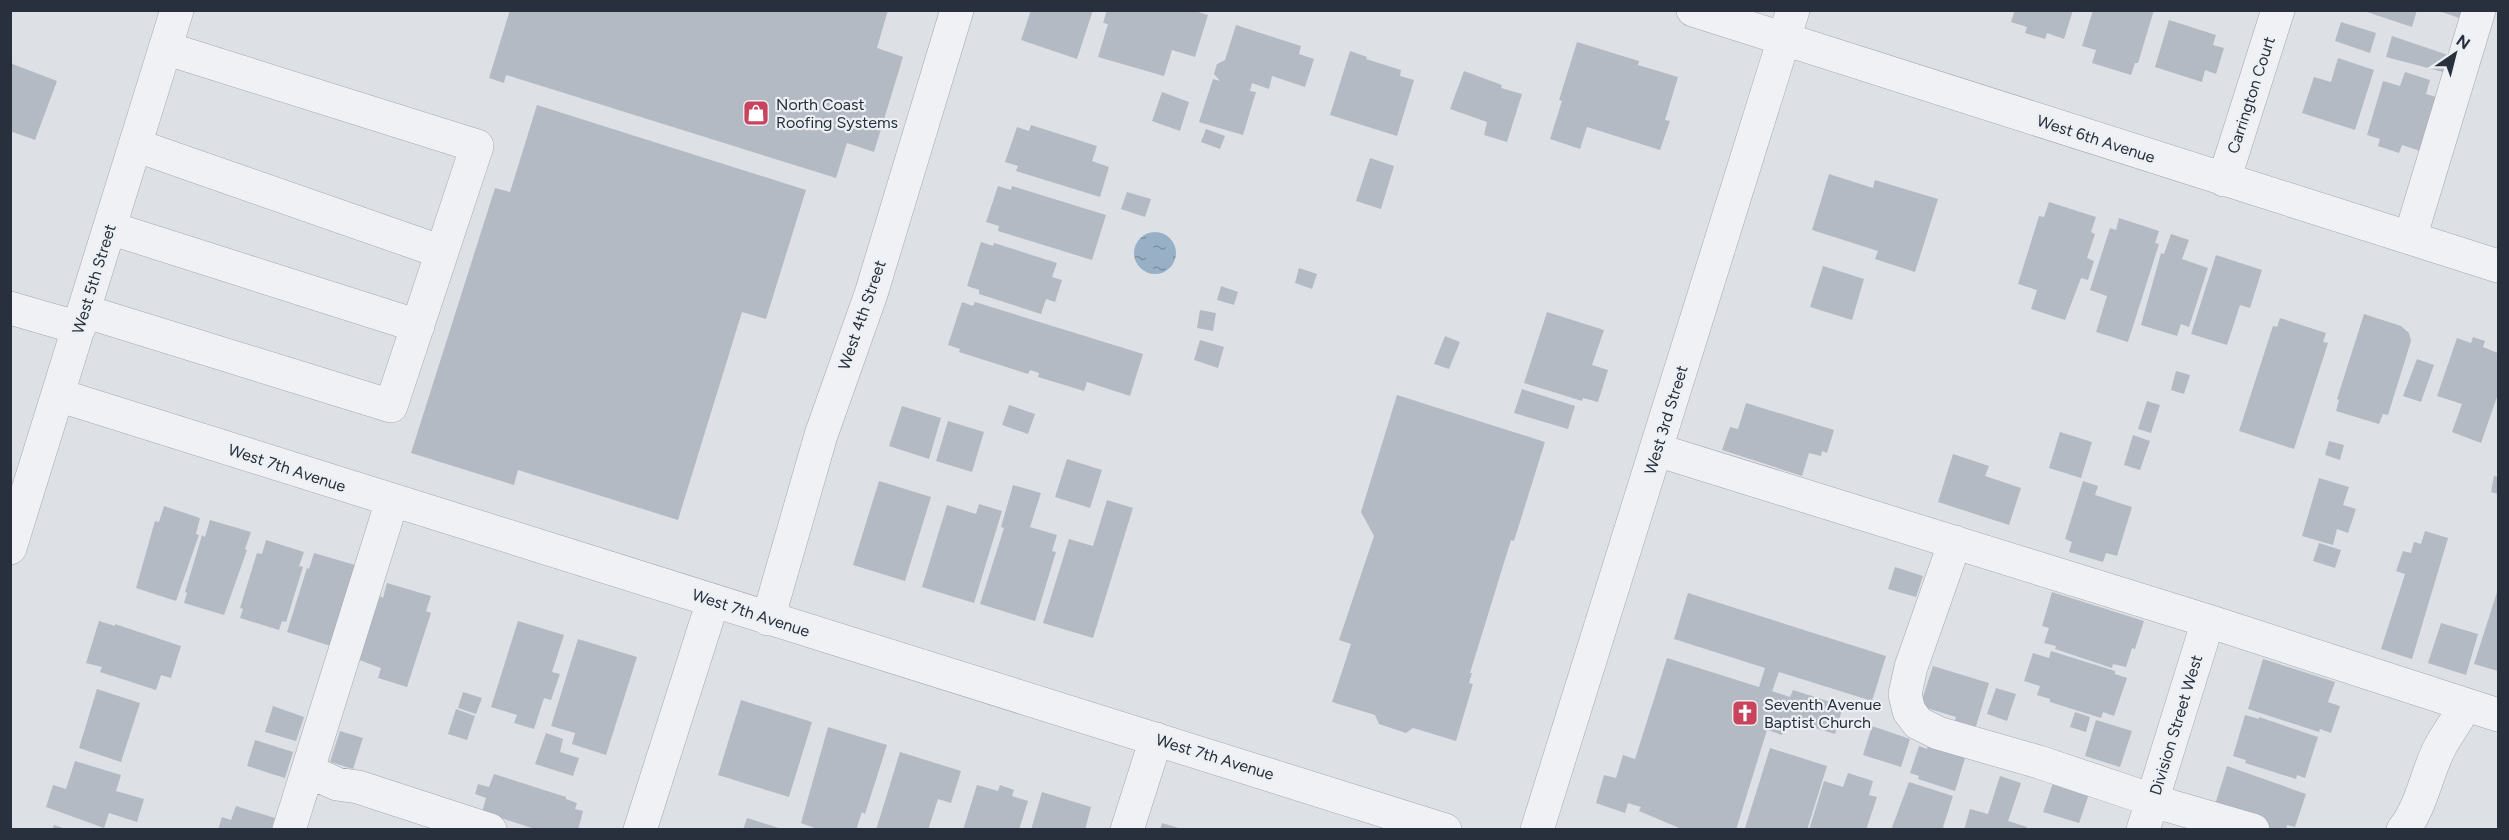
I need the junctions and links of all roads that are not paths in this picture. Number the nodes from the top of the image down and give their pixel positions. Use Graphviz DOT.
graph roads {
  1 [pos="177,10"];
  2 [pos="957,10"];
  3 [pos="1693,10"];
  4 [pos="2278,10"];
  5 [pos="2479,10"];
  6 [pos="1789,25"];
  7 [pos="165,48"];
  8 [pos="135,145"];
  9 [pos="2224,180"];
  10 [pos="110,228"];
  11 [pos="2410,238"];
  12 [pos="442,252"];
  13 [pos="2499,266"];
  14 [pos="10,308"];
  15 [pos="81,319"];
  16 [pos="418,326"];
  17 [pos="58,395"];
  18 [pos="1657,450"];
  19 [pos="392,501"];
  20 [pos="1955,542"];
  21 [pos="10,548"];
  22 [pos="713,601"];
  23 [pos="768,619"];
  24 [pos="2208,621"];
  25 [pos="2465,705"];
  26 [pos="2499,715"];
  27 [pos="1156,739"];
  28 [pos="308,771"];
  29 [pos="2148,815"];
  30 [pos="1407,824"];
  31 [pos="290,830"];
  32 [pos="490,830"];
  33 [pos="640,830"];
  34 [pos="1127,830"];
  35 [pos="1445,830"];
  36 [pos="1537,830"];
  37 [pos="2253,830"];
  38 [pos="2403,830"];
  1 -- 7 [label="street, West 5th Street"];
  2 -- 23 [label="street, West 4th Street"];
  3 -- 6 [label="street, West 6th Avenue"];
  4 -- 9 [label="street, Carrington Court"];
  5 -- 11 [label="street"];
  6 -- 9 [label="street, West 6th Avenue"];
  6 -- 18 [label="street, West 3rd Street"];
  7 -- 8 [label="street, West 5th Street"];
  7 -- 12 [label="street"];
  8 -- 10 [label="street, West 5th Street"];
  8 -- 12 [label="street"];
  9 -- 11 [label="street, West 6th Avenue"];
  10 -- 15 [label="street, West 5th Street"];
  10 -- 16 [label="street"];
  11 -- 13 [label="street, West 6th Avenue"];
  12 -- 16 [label="street"];
  14 -- 15 [label="street"];
  15 -- 16 [label="street"];
  15 -- 17 [label="street, West 5th Street"];
  17 -- 19 [label="street, West 7th Avenue"];
  17 -- 21 [label="street, West 5th Street"];
  18 -- 20 [label="street"];
  18 -- 36 [label="street, West 3rd Street"];
  19 -- 22 [label="street, West 7th Avenue"];
  19 -- 28 [label="street"];
  20 -- 24 [label="street"];
  20 -- 29 [label="street"];
  22 -- 23 [label="street, West 7th Avenue"];
  22 -- 33 [label="street"];
  23 -- 27 [label="street, West 7th Avenue"];
  24 -- 25 [label="street"];
  24 -- 29 [label="street, Division Street West"];
  25 -- 26 [label="street"];
  25 -- 38 [label="street"];
  27 -- 30 [label="street, West 7th Avenue"];
  27 -- 34 [label="street"];
  28 -- 31 [label="street"];
  28 -- 32 [label="street"];
  29 -- 37 [label="street"];
  30 -- 35 [label="street, West 7th Avenue"];
}
